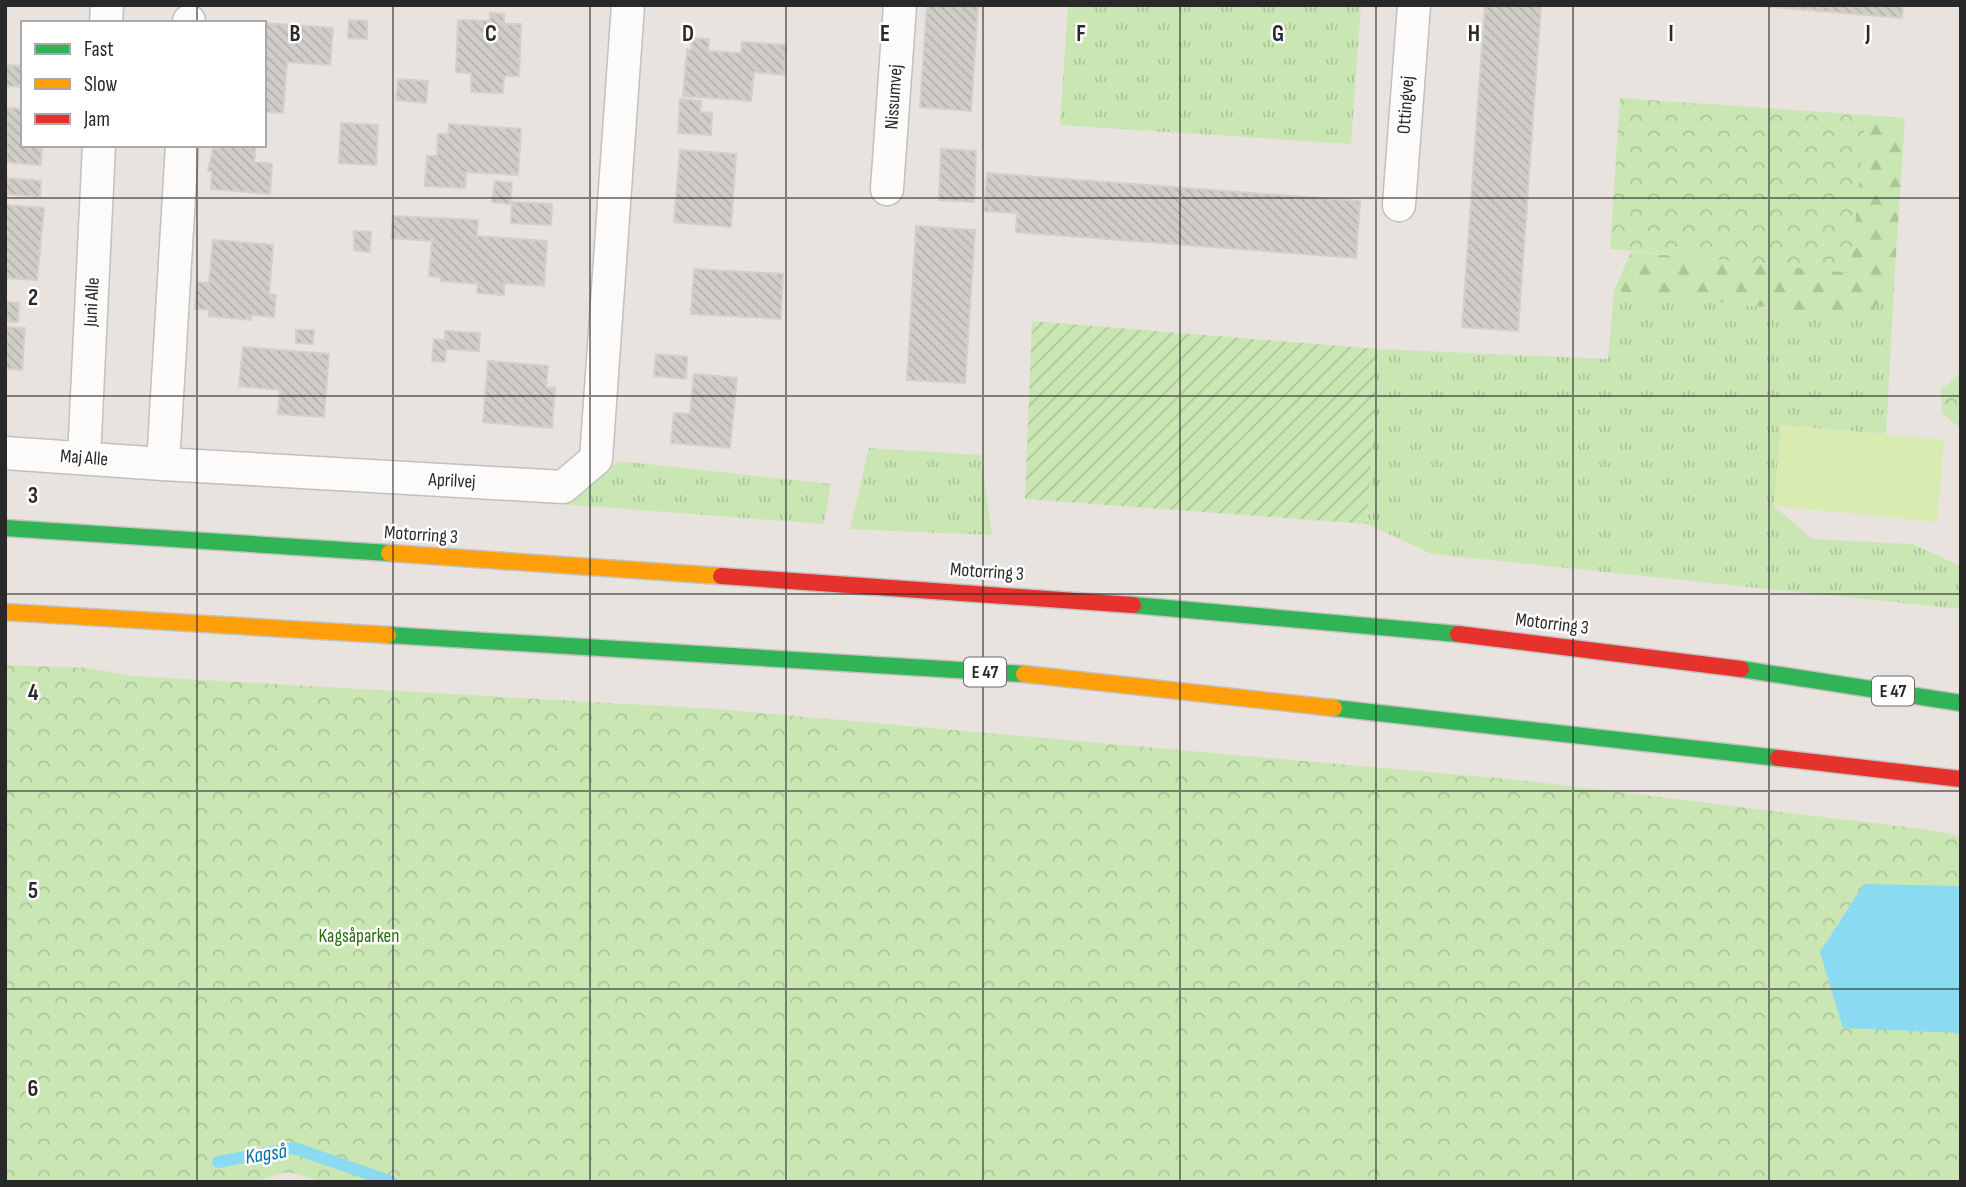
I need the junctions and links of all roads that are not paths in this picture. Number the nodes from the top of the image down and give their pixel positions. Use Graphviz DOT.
graph roads {
  1 [pos="628,5"];
  2 [pos="900,5"];
  3 [pos="1413,5"];
  4 [pos="99,147"];
  5 [pos="182,147"];
  6 [pos="887,189"];
  7 [pos="1399,205"];
  8 [pos="5,453"];
  9 [pos="84,458"];
  10 [pos="163,464"];
  11 [pos="5,528"];
  12 [pos="5,612"];
  13 [pos="1825,679"];
  14 [pos="1934,681"];
  15 [pos="1961,703"];
  16 [pos="1961,779"];
  1 -- 10 [label="street, Aprilvej"];
  2 -- 6 [label="street, Nissumvej"];
  3 -- 7 [label="street, Ottingvej"];
  4 -- 9 [label="street, Juni Alle"];
  5 -- 10 [label="street"];
  8 -- 9 [label="street, Maj Alle"];
  9 -- 10 [label="street, Maj Alle"];
  11 -- 13 [label="highway, Motorring 3 / E 47"];
  12 -- 16 [label="highway, E 47"];
  13 -- 14 [label="highway"];
  13 -- 15 [label="highway, Motorring 3 / E 47"];
}
